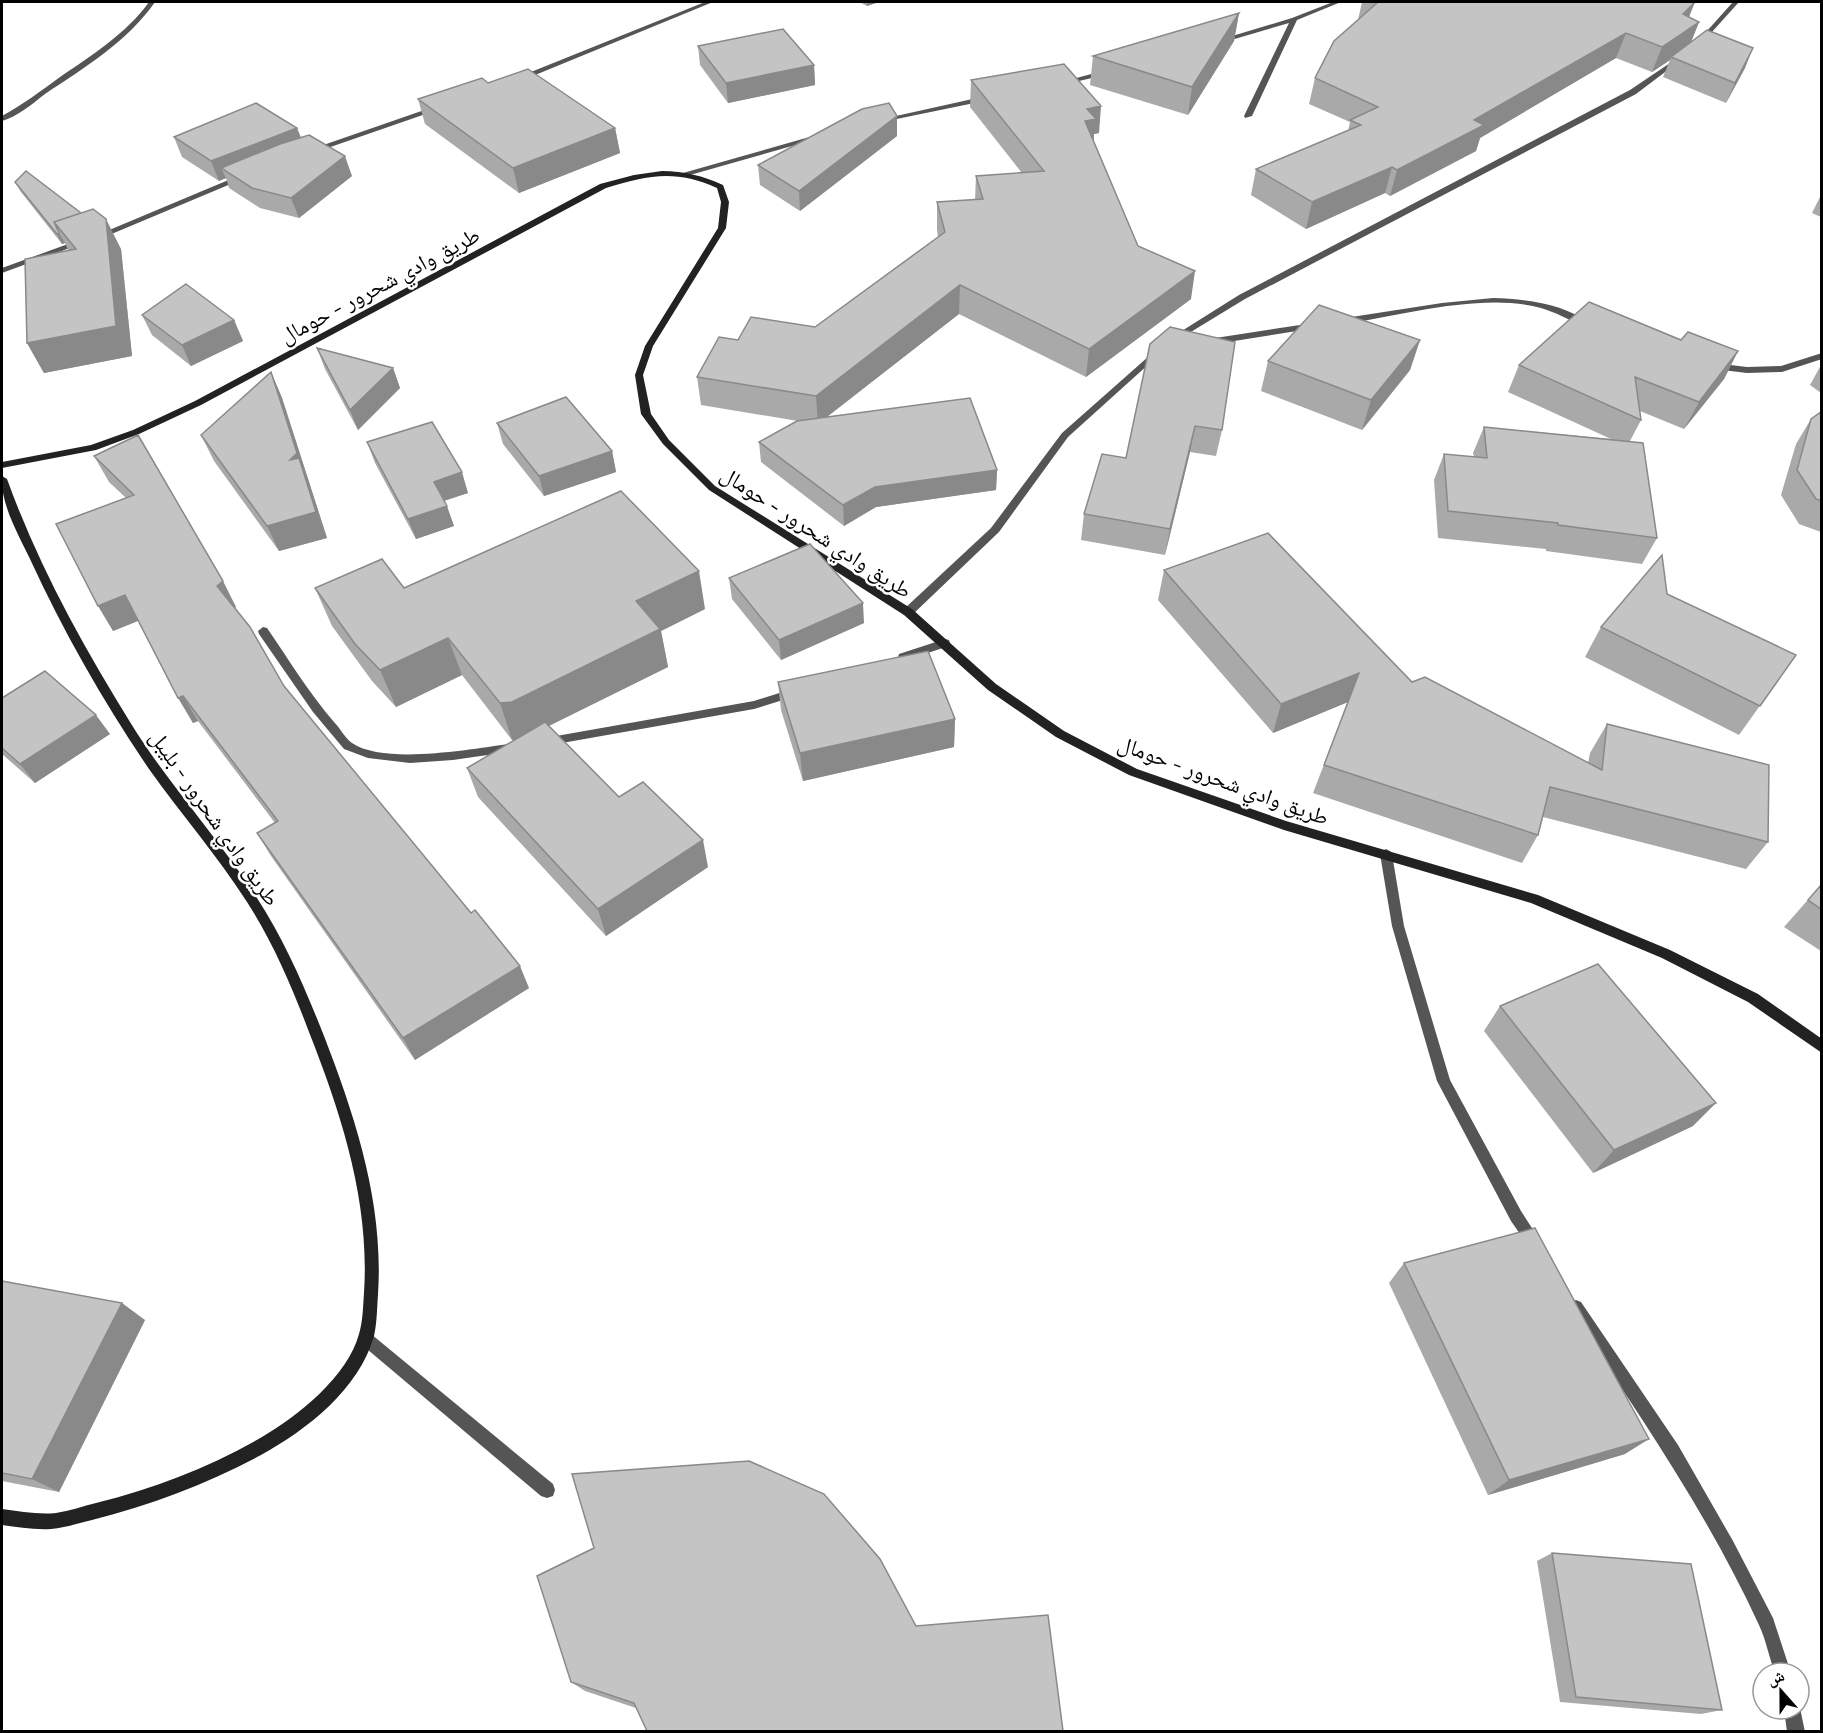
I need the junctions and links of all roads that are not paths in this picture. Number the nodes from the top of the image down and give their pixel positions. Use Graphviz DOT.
graph roads {
  1 [pos="152,2"];
  2 [pos="710,2"];
  3 [pos="1338,2"];
  4 [pos="1736,2"];
  5 [pos="1294,19"];
  6 [pos="1209,44"];
  7 [pos="1118,69"];
  8 [pos="507,83"];
  9 [pos="1049,86"];
  10 [pos="997,96"];
  11 [pos="441,107"];
  12 [pos="1248,116"];
  13 [pos="2,119"];
  14 [pos="878,121"];
  15 [pos="822,136"];
  16 [pos="305,153"];
  17 [pos="687,173"];
  18 [pos="251,174"];
  19 [pos="2,271"];
  20 [pos="1336,323"];
  21 [pos="1324,325"];
  22 [pos="1600,330"];
  23 [pos="1172,340"];
  24 [pos="1821,356"];
  25 [pos="1706,364"];
  26 [pos="2,465"];
  27 [pos="2,479"];
  28 [pos="908,612"];
  29 [pos="263,631"];
  30 [pos="945,644"];
  31 [pos="889,662"];
  32 [pos="811,687"];
  33 [pos="1386,854"];
  34 [pos="1821,1047"];
  35 [pos="1541,1253"];
  36 [pos="1565,1290"];
  37 [pos="366,1339"];
  38 [pos="548,1490"];
  39 [pos="2,1517"];
  40 [pos="1779,1661"];
  1 -- 13 [label="street"];
  2 -- 8 [label="street"];
  3 -- 5 [label="street"];
  4 -- 23 [label="street"];
  5 -- 6 [label="street"];
  5 -- 12 [label="street"];
  7 -- 9 [label="street"];
  10 -- 14 [label="street"];
  11 -- 16 [label="street"];
  15 -- 17 [label="street"];
  17 -- 26 [label="main road, طريق وادي شحرور - حومال"];
  17 -- 28 [label="main road, طريق وادي شحرور - حومال"];
  18 -- 19 [label="street"];
  20 -- 22 [label="street"];
  21 -- 23 [label="street"];
  23 -- 28 [label="street"];
  24 -- 25 [label="street"];
  27 -- 37 [label="main road, طريق وادي شحرور - بليبل"];
  28 -- 30 [label="main road, طريق وادي شحرور - حومال"];
  29 -- 32 [label="street"];
  30 -- 31 [label="street"];
  30 -- 33 [label="main road, طريق وادي شحرور - حومال"];
  33 -- 34 [label="main road, طريق وادي شحرور - حومال"];
  33 -- 35 [label="street"];
  36 -- 40 [label="street"];
  37 -- 38 [label="street"];
  37 -- 39 [label="main road, طريق وادي شحرور - بليبل"];
}
